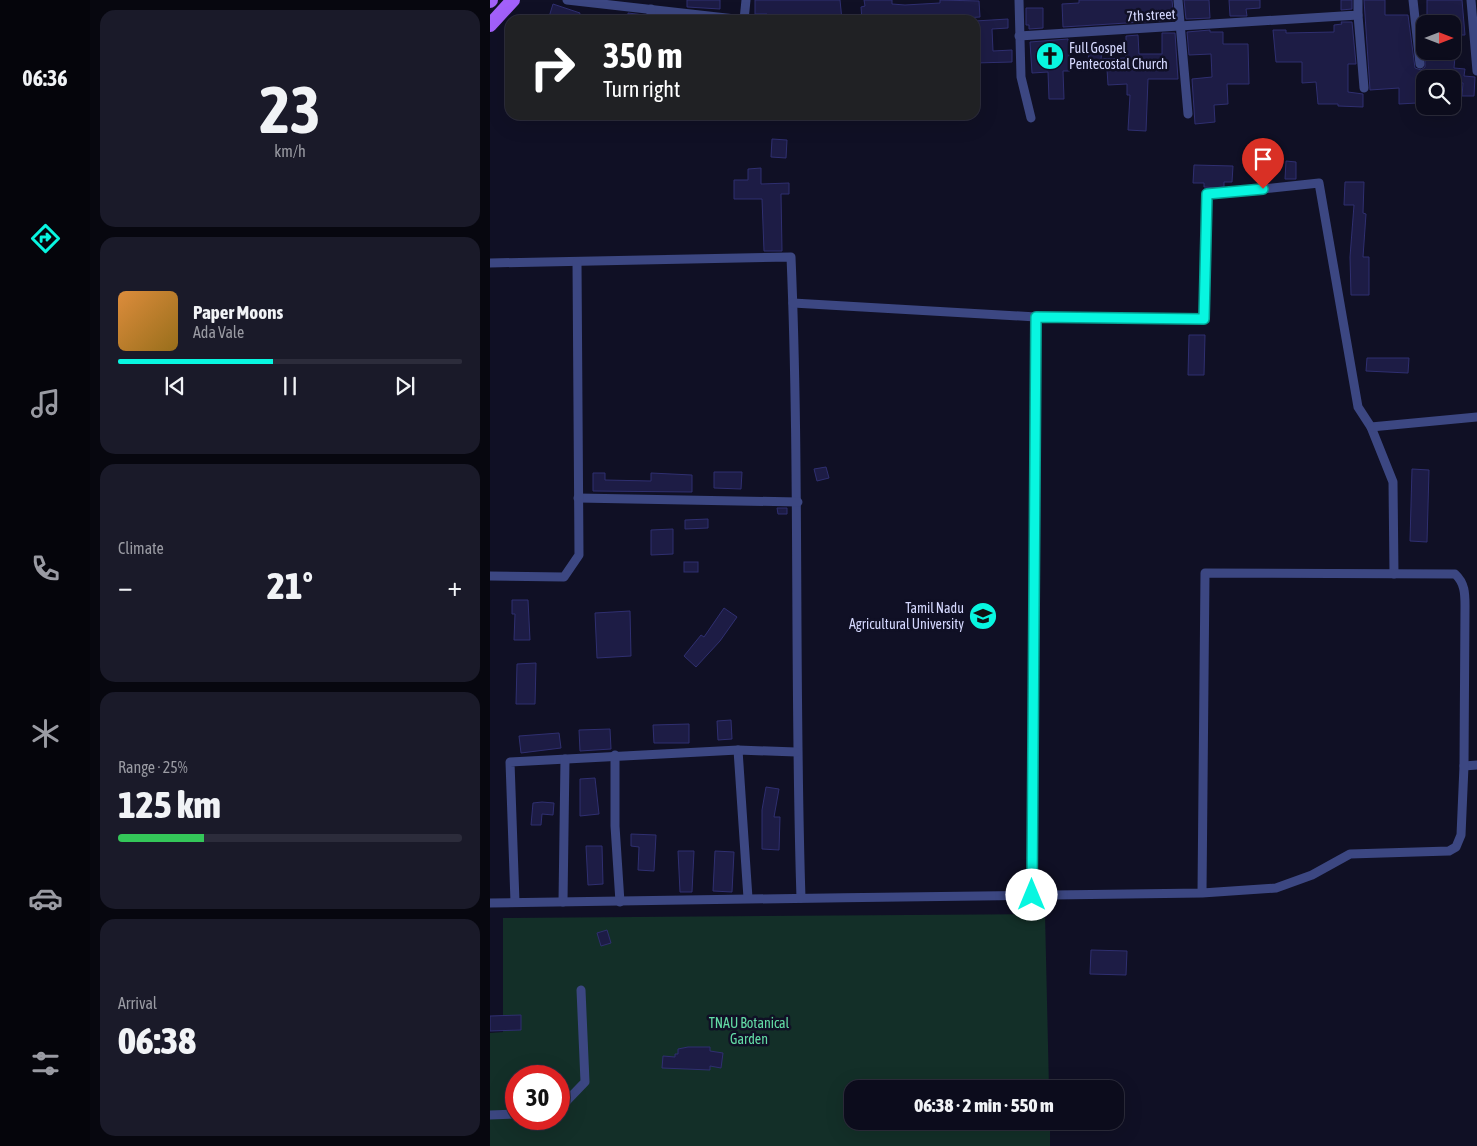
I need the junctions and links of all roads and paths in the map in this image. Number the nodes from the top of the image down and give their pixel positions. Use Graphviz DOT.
graph roads {
  1 [pos="513,0"];
  2 [pos="567,0"];
  3 [pos="746,0"];
  4 [pos="1019,0"];
  5 [pos="1178,0"];
  6 [pos="1358,0"];
  7 [pos="1413,0"];
  8 [pos="1471,0"];
  9 [pos="651,10"];
  10 [pos="651,15"];
  11 [pos="698,15"];
  12 [pos="744,15"];
  13 [pos="1358,15"];
  14 [pos="490,25"];
  15 [pos="1180,27"];
  16 [pos="1019,36"];
  17 [pos="1420,64"];
  18 [pos="1477,71"];
  19 [pos="1364,88"];
  20 [pos="1188,114"];
  21 [pos="1031,118"];
  22 [pos="577,262"];
  23 [pos="490,263"];
  24 [pos="793,303"];
  25 [pos="1036,317"];
  26 [pos="1477,417"];
  27 [pos="1371,427"];
  28 [pos="578,498"];
  29 [pos="798,502"];
  30 [pos="1394,574"];
  31 [pos="490,576"];
  32 [pos="738,750"];
  33 [pos="796,752"];
  34 [pos="615,755"];
  35 [pos="564,759"];
  36 [pos="1477,765"];
  37 [pos="1464,766"];
  38 [pos="1202,893"];
  39 [pos="1032,895"];
  40 [pos="748,898"];
  41 [pos="801,898"];
  42 [pos="514,902"];
  43 [pos="563,902"];
  44 [pos="620,902"];
  45 [pos="490,903"];
  46 [pos="581,990"];
  47 [pos="570,1098"];
  48 [pos="505,1114"];
  49 [pos="490,1115"];
  1 -- 14 [label="main road"];
  2 -- 9 [label="street"];
  3 -- 12 [label="street"];
  4 -- 16 [label="street"];
  5 -- 15 [label="street"];
  6 -- 13 [label="street"];
  7 -- 17 [label="street"];
  8 -- 18 [label="street"];
  9 -- 10 [label="street"];
  9 -- 11 [label="street"];
  13 -- 15 [label="street, 7th street"];
  13 -- 19 [label="street"];
  15 -- 16 [label="street, 7th street"];
  15 -- 20 [label="street"];
  16 -- 21 [label="street"];
  22 -- 23 [label="street"];
  22 -- 24 [label="street"];
  22 -- 28 [label="street"];
  24 -- 25 [label="street"];
  24 -- 29 [label="street"];
  25 -- 27 [label="street"];
  25 -- 39 [label="street"];
  26 -- 27 [label="street"];
  27 -- 30 [label="street"];
  28 -- 29 [label="street"];
  28 -- 31 [label="street"];
  29 -- 33 [label="street"];
  30 -- 37 [label="street"];
  30 -- 38 [label="street"];
  32 -- 33 [label="street"];
  32 -- 34 [label="street"];
  32 -- 40 [label="street"];
  33 -- 41 [label="street"];
  34 -- 35 [label="street"];
  34 -- 44 [label="street"];
  35 -- 42 [label="street"];
  35 -- 43 [label="street"];
  36 -- 37 [label="street"];
  37 -- 38 [label="street"];
  38 -- 39 [label="street"];
  39 -- 41 [label="street"];
  40 -- 41 [label="street"];
  40 -- 44 [label="street"];
  42 -- 43 [label="street"];
  42 -- 45 [label="street"];
  43 -- 44 [label="street"];
  46 -- 47 [label="street"];
  48 -- 49 [label="street"];
}
